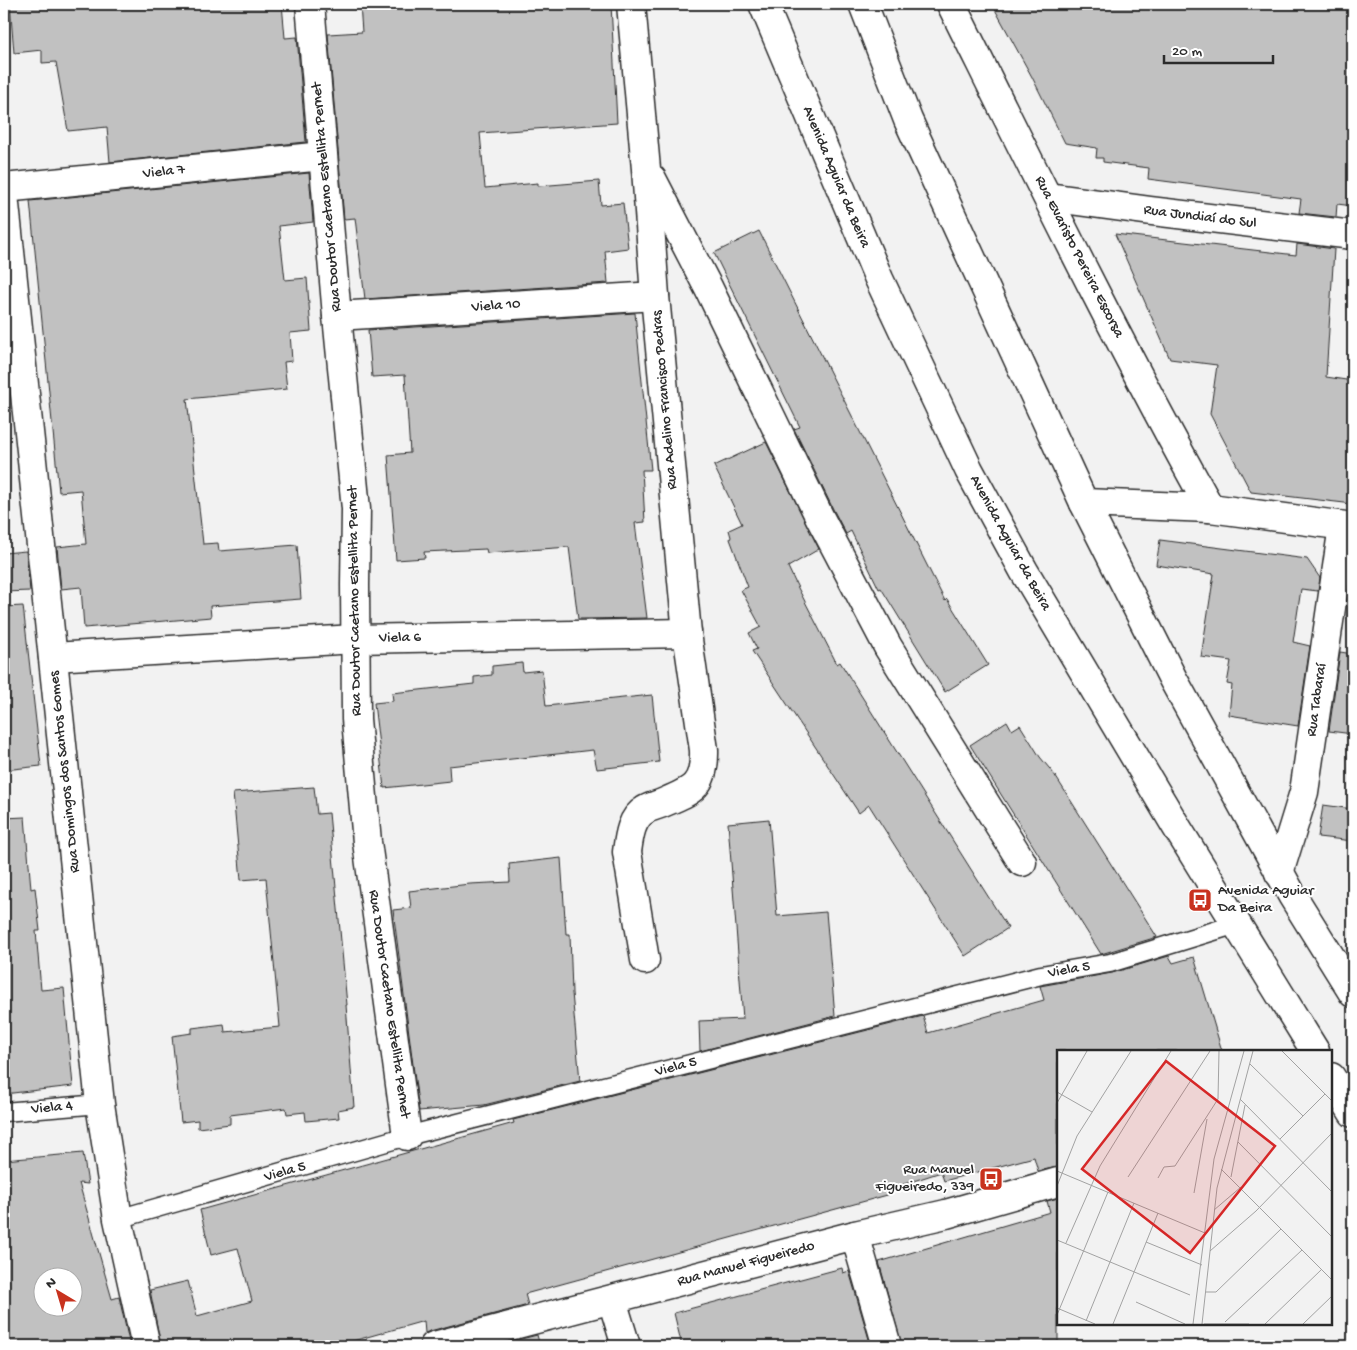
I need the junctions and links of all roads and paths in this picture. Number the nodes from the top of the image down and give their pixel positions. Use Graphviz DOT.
graph roads {
  1 [pos="310,4"];
  2 [pos="631,4"];
  3 [pos="763,4"];
  4 [pos="863,4"];
  5 [pos="951,4"];
  6 [pos="323,156"];
  7 [pos="646,169"];
  8 [pos="4,188"];
  9 [pos="4,195"];
  10 [pos="1048,197"];
  11 [pos="1353,235"];
  12 [pos="655,296"];
  13 [pos="337,316"];
  14 [pos="1084,503"];
  15 [pos="1210,508"];
  16 [pos="1348,526"];
  17 [pos="687,633"];
  18 [pos="355,639"];
  19 [pos="53,657"];
  20 [pos="1022,862"];
  21 [pos="1280,873"];
  22 [pos="1237,924"];
  23 [pos="645,960"];
  24 [pos="1353,993"];
  25 [pos="1314,1050"];
  26 [pos="1332,1079"];
  27 [pos="100,1104"];
  28 [pos="1343,1106"];
  29 [pos="4,1112"];
  30 [pos="407,1136"];
  31 [pos="1057,1182"];
  32 [pos="118,1219"];
  33 [pos="855,1235"];
  34 [pos="612,1300"];
  35 [pos="146,1346"];
  36 [pos="434,1346"];
  37 [pos="626,1346"];
  38 [pos="887,1346"];
  1 -- 6 [label="street, Rua Doutor Caetano Estellita Pernet"];
  2 -- 7 [label="street, Rua Adelino Francisco Pedras"];
  3 -- 22 [label="street, Avenida Aguiar da Beira"];
  4 -- 14 [label="street"];
  5 -- 10 [label="street, Rua Evaristo Pereira Escorsa"];
  6 -- 8 [label="street, Viela 7"];
  6 -- 13 [label="street, Rua Doutor Caetano Estellita Pernet"];
  7 -- 12 [label="street, Rua Adelino Francisco Pedras"];
  7 -- 20 [label="street"];
  9 -- 19 [label="street, Rua Domingos dos Santos Gomes"];
  10 -- 11 [label="street, Rua Jundiaí do Sul"];
  10 -- 15 [label="street, Rua Evaristo Pereira Escorsa"];
  12 -- 13 [label="street, Viela 10"];
  12 -- 17 [label="street, Rua Adelino Francisco Pedras"];
  13 -- 18 [label="street, Rua Doutor Caetano Estellita Pernet"];
  14 -- 15 [label="street"];
  14 -- 21 [label="street"];
  15 -- 16 [label="street"];
  16 -- 21 [label="street, Rua Tabaraí"];
  17 -- 18 [label="street, Viela 6"];
  17 -- 23 [label="street, Rua Adelino Francisco Pedras"];
  18 -- 19 [label="street, Viela 6"];
  18 -- 30 [label="street, Rua Doutor Caetano Estellita Pernet"];
  19 -- 27 [label="street, Rua Domingos dos Santos Gomes"];
  21 -- 24 [label="street"];
  22 -- 25 [label="street, Avenida Aguiar da Beira"];
  22 -- 30 [label="lane, Viela 5"];
  26 -- 28 [label="street"];
  27 -- 29 [label="lane, Viela 4"];
  27 -- 32 [label="street, Rua Domingos dos Santos Gomes"];
  30 -- 32 [label="lane, Viela 5"];
  31 -- 33 [label="street, Rua Manuel Figueiredo"];
  32 -- 35 [label="street, Rua Domingos dos Santos Gomes"];
  33 -- 34 [label="street, Rua Manuel Figueiredo"];
  33 -- 38 [label="street"];
  34 -- 36 [label="street, Rua Manuel Figueiredo"];
  34 -- 37 [label="street"];
}
